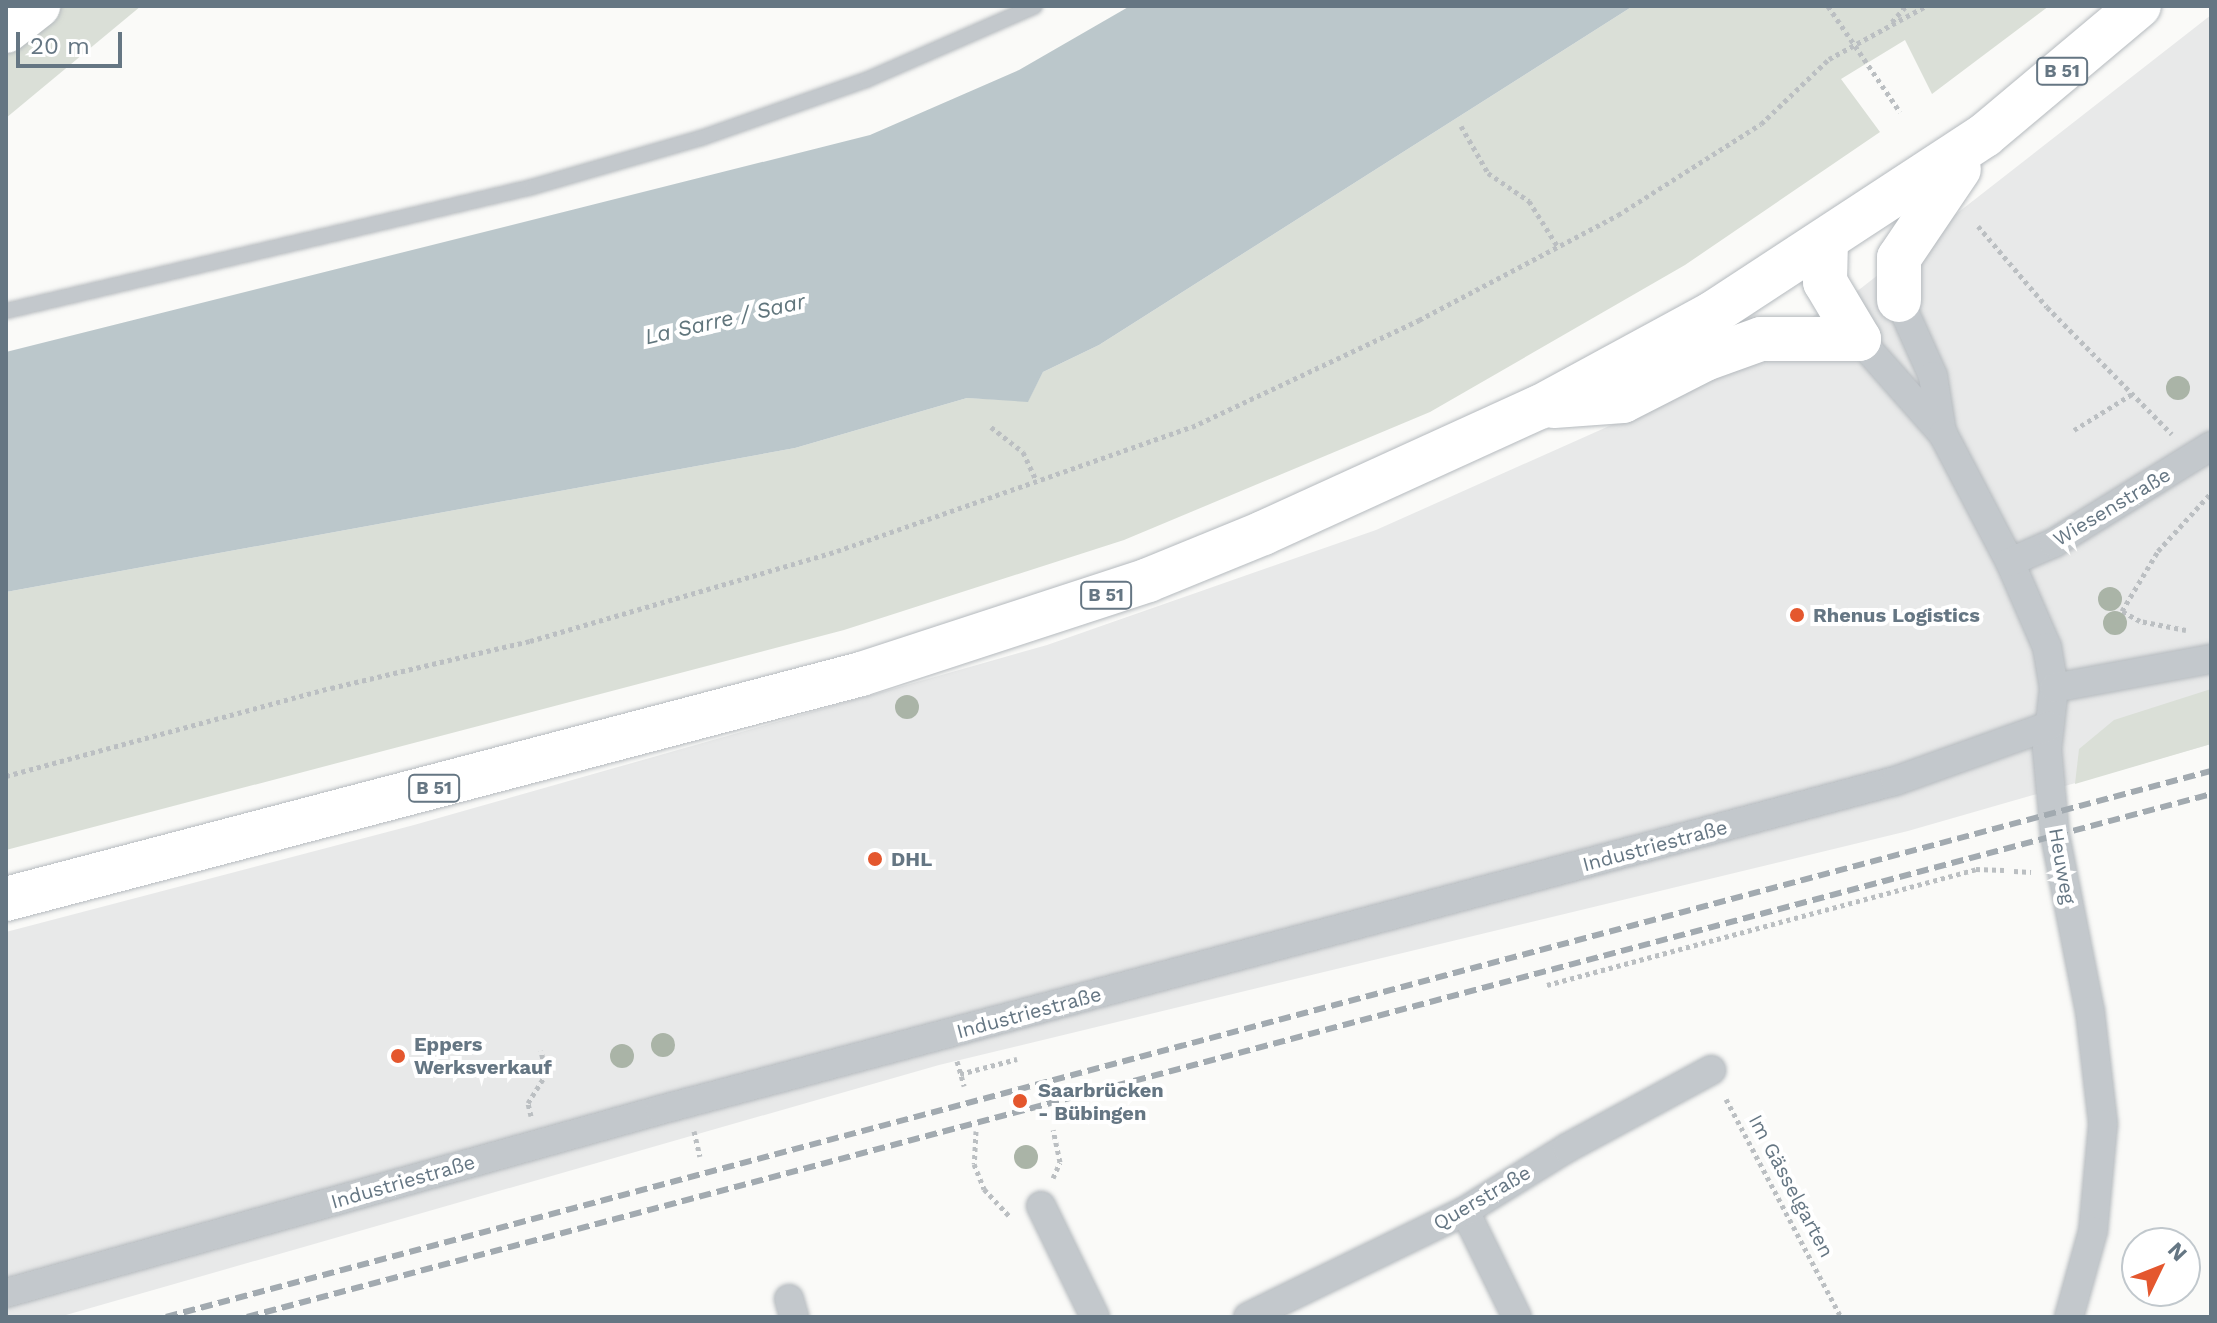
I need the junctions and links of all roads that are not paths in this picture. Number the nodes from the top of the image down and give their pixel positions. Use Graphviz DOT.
graph roads {
  1 [pos="38,6"];
  2 [pos="1035,6"];
  3 [pos="2139,6"];
  4 [pos="6,31"];
  5 [pos="1985,135"];
  6 [pos="1832,238"];
  7 [pos="1899,300"];
  8 [pos="6,311"];
  9 [pos="1859,339"];
  10 [pos="1540,407"];
  11 [pos="1943,434"];
  12 [pos="2203,452"];
  13 [pos="2010,562"];
  14 [pos="2211,659"];
  15 [pos="2054,688"];
  16 [pos="2049,726"];
  17 [pos="6,899"];
  18 [pos="1711,1070"];
  19 [pos="1465,1211"];
  20 [pos="1029,1212"];
  21 [pos="6,1293"];
  22 [pos="1095,1317"];
  23 [pos="1248,1317"];
  24 [pos="1517,1317"];
  25 [pos="2069,1317"];
  1 -- 4 [label="main road"];
  2 -- 8 [label="lane"];
  3 -- 5 [label="main road, B 51"];
  5 -- 6 [label="main road, B 51"];
  5 -- 7 [label="main road, B 51"];
  6 -- 7 [label="main road"];
  6 -- 9 [label="main road"];
  6 -- 10 [label="main road, B 51"];
  7 -- 11 [label="street, Heuweg"];
  9 -- 10 [label="main road, B 51"];
  9 -- 11 [label="street, Heuweg"];
  10 -- 17 [label="main road, B 51"];
  11 -- 13 [label="street, Heuweg"];
  12 -- 13 [label="street, Wiesenstraße"];
  13 -- 15 [label="street, Heuweg"];
  14 -- 15 [label="street"];
  15 -- 16 [label="street, Heuweg"];
  16 -- 21 [label="street, Industriestraße"];
  16 -- 25 [label="street, Heuweg"];
  18 -- 19 [label="street, Querstraße"];
  19 -- 23 [label="street, Querstraße"];
  19 -- 24 [label="street"];
  20 -- 22 [label="street"];
}
